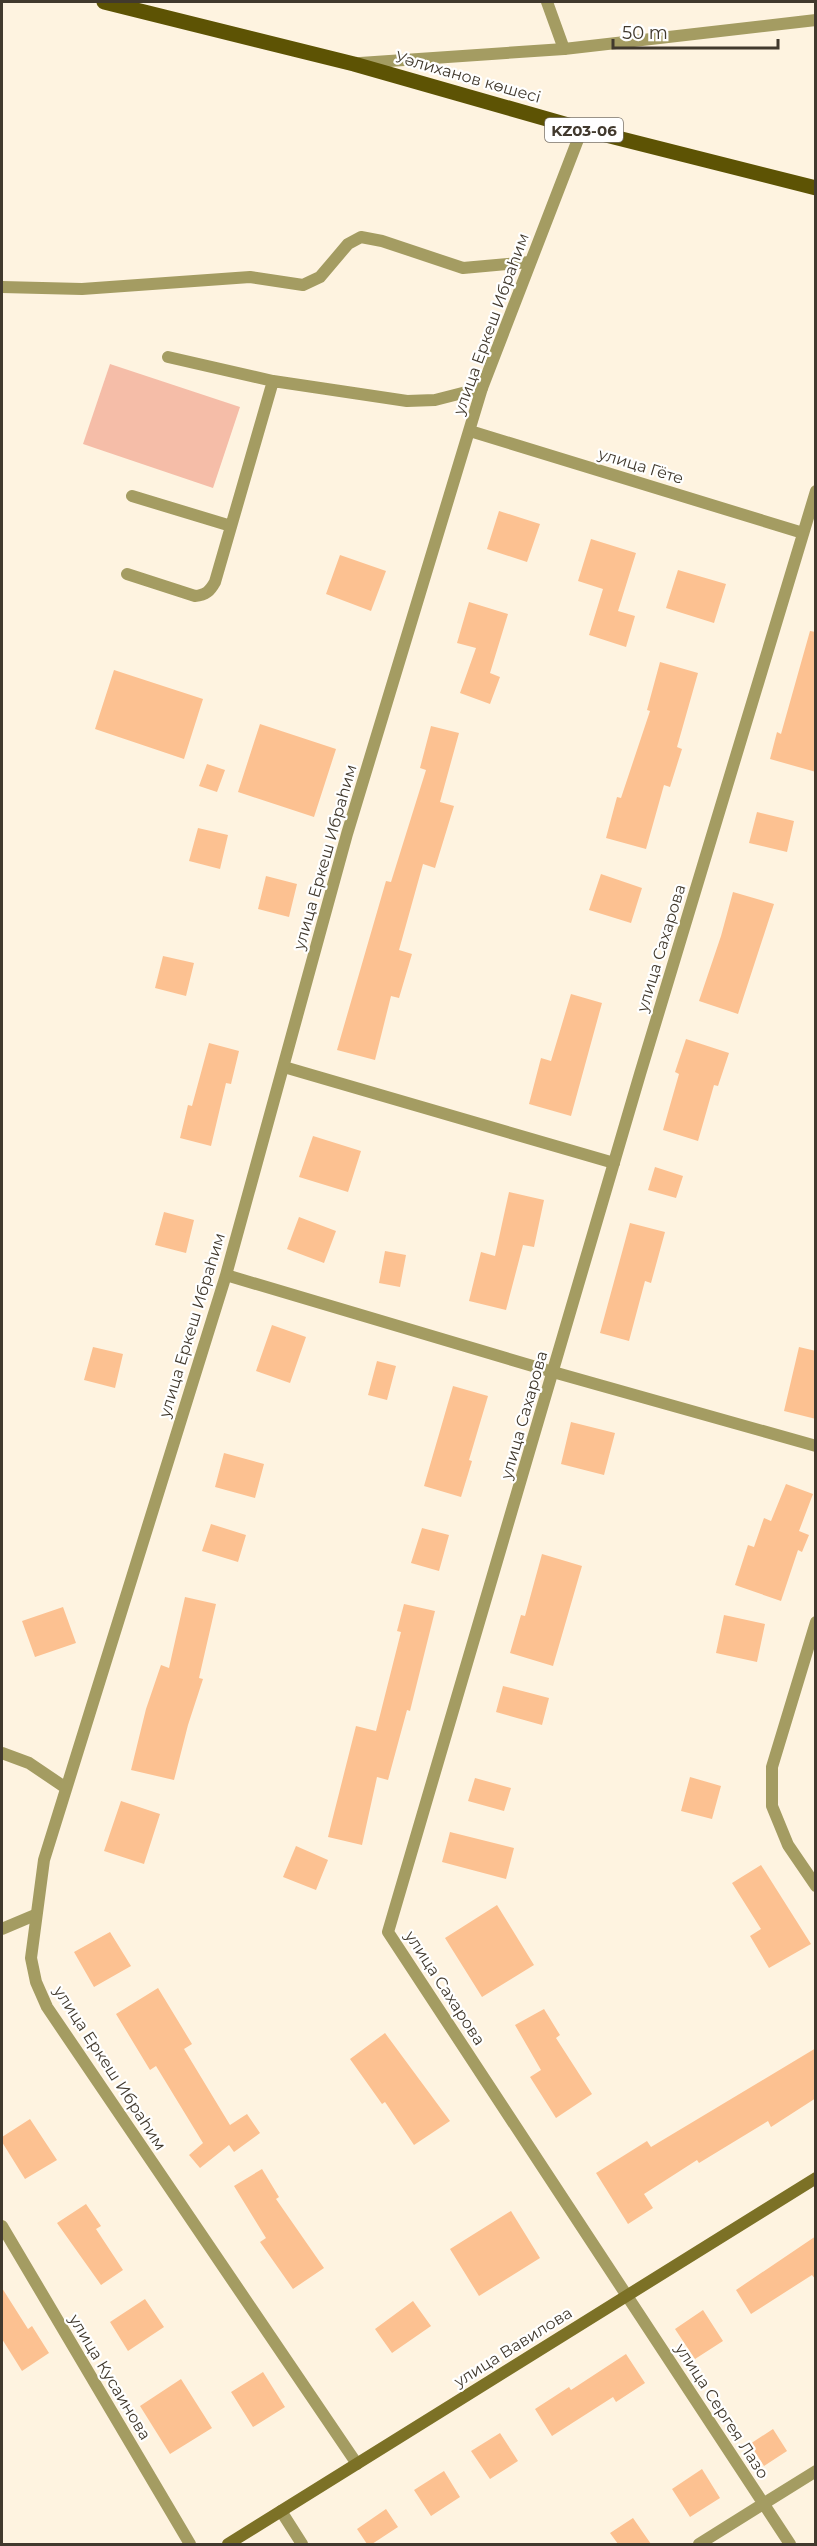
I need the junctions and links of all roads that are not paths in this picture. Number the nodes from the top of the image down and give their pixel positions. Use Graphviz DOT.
graph roads {
  1 [pos="104,2"];
  2 [pos="547,2"];
  3 [pos="816,20"];
  4 [pos="564,49"];
  5 [pos="354,63"];
  6 [pos="582,129"];
  7 [pos="816,188"];
  8 [pos="531,262"];
  9 [pos="2,287"];
  10 [pos="168,357"];
  11 [pos="273,381"];
  12 [pos="482,388"];
  13 [pos="470,431"];
  14 [pos="816,491"];
  15 [pos="132,496"];
  16 [pos="231,526"];
  17 [pos="803,533"];
  18 [pos="127,574"];
  19 [pos="284,1067"];
  20 [pos="614,1163"];
  21 [pos="226,1275"];
  22 [pos="553,1372"];
  23 [pos="816,1446"];
  24 [pos="816,1622"];
  25 [pos="2,1753"];
  26 [pos="66,1788"];
  27 [pos="816,1886"];
  28 [pos="35,1915"];
  29 [pos="2,1929"];
  30 [pos="816,2178"];
  31 [pos="2,2226"];
  32 [pos="627,2295"];
  33 [pos="357,2464"];
  34 [pos="816,2471"];
  35 [pos="763,2504"];
  36 [pos="281,2511"];
  37 [pos="190,2544"];
  38 [pos="228,2544"];
  39 [pos="302,2544"];
  40 [pos="699,2544"];
  41 [pos="790,2544"];
  1 -- 5 [label="main road, KZ03-06"];
  2 -- 4 [label="street"];
  3 -- 4 [label="street"];
  4 -- 5 [label="street"];
  5 -- 6 [label="main road, Уәлиханов көшесі / KZ03-06"];
  6 -- 7 [label="main road, Уәлиханов көшесі / KZ03-06"];
  6 -- 8 [label="street, улица Еркеш Ибраһим"];
  8 -- 9 [label="street"];
  8 -- 12 [label="street, улица Еркеш Ибраһим"];
  10 -- 11 [label="street"];
  11 -- 12 [label="street"];
  11 -- 16 [label="street"];
  12 -- 13 [label="street, улица Еркеш Ибраһим"];
  13 -- 17 [label="street, улица Гёте"];
  13 -- 19 [label="street, улица Еркеш Ибраһим"];
  14 -- 17 [label="street, улица Сахарова"];
  15 -- 16 [label="street"];
  16 -- 18 [label="street"];
  17 -- 20 [label="street, улица Сахарова"];
  19 -- 20 [label="street"];
  19 -- 21 [label="street, улица Еркеш Ибраһим"];
  20 -- 22 [label="street, улица Сахарова"];
  21 -- 22 [label="street"];
  21 -- 26 [label="street, улица Еркеш Ибраһим"];
  22 -- 23 [label="street"];
  22 -- 32 [label="street, улица Сахарова"];
  24 -- 27 [label="street"];
  25 -- 26 [label="street"];
  26 -- 28 [label="street, улица Еркеш Ибраһим"];
  28 -- 29 [label="street"];
  28 -- 33 [label="street, улица Еркеш Ибраһим"];
  30 -- 32 [label="street, улица Вавилова"];
  31 -- 37 [label="street, улица Кусаинова"];
  32 -- 33 [label="street, улица Вавилова"];
  32 -- 35 [label="street, улица Сергея Лазо"];
  33 -- 36 [label="street, улица Вавилова"];
  34 -- 35 [label="street"];
  35 -- 40 [label="street"];
  35 -- 41 [label="street, улица Сергея Лазо"];
  36 -- 38 [label="street, улица Вавилова"];
  36 -- 39 [label="street"];
}
